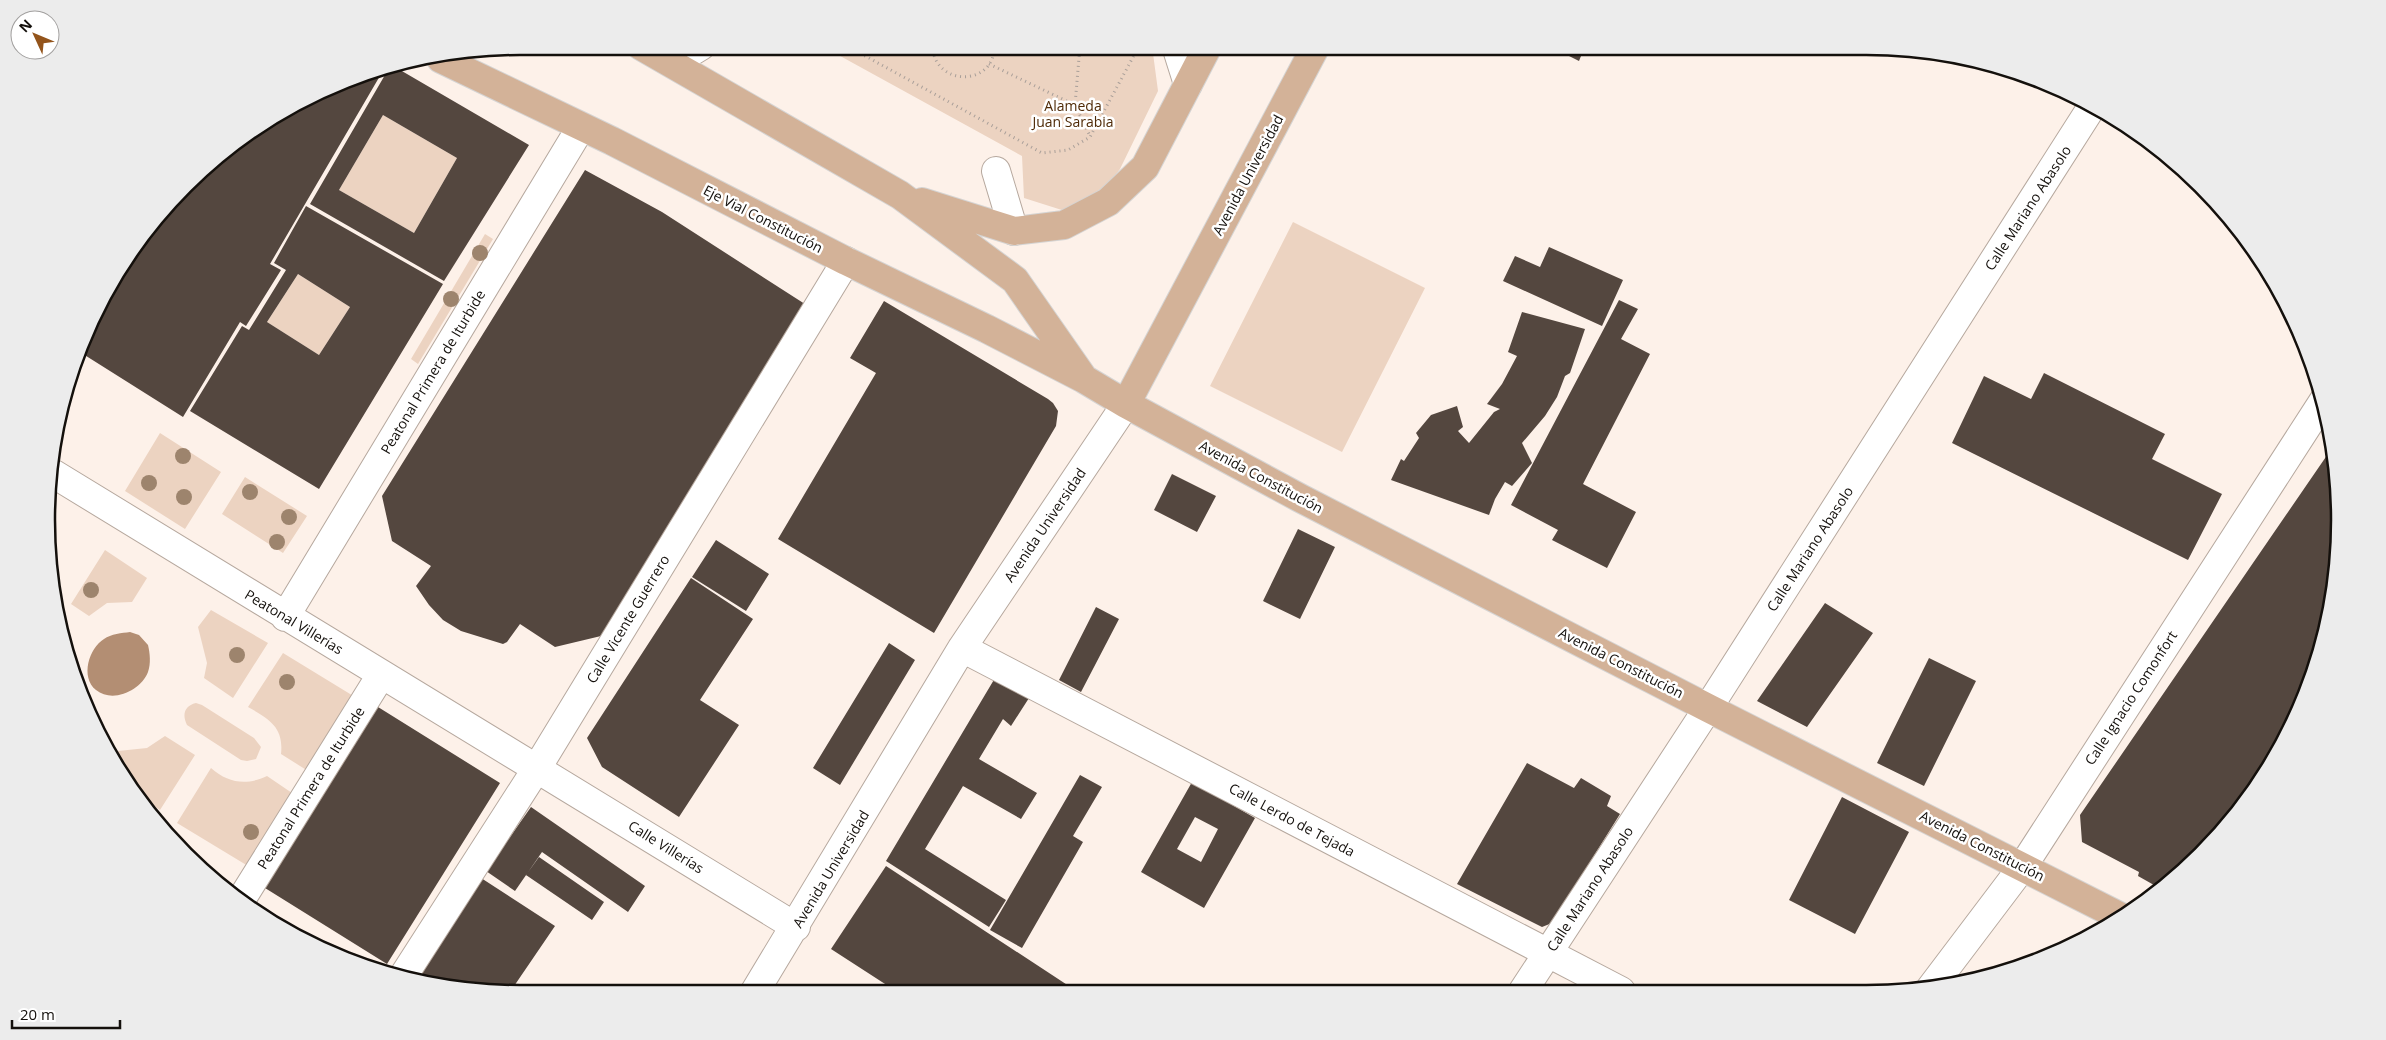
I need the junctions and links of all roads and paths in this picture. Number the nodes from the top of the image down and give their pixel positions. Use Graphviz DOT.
graph roads {
  1 [pos="659,55"];
  2 [pos="685,55"];
  3 [pos="863,55"];
  4 [pos="934,55"];
  5 [pos="992,55"];
  6 [pos="1079,55"];
  7 [pos="1133,55"];
  8 [pos="1179,55"];
  9 [pos="1203,55"];
  10 [pos="1310,55"];
  11 [pos="446,61"];
  12 [pos="673,62"];
  13 [pos="989,64"];
  14 [pos="1188,84"];
  15 [pos="1075,105"];
  16 [pos="2090,113"];
  17 [pos="581,127"];
  18 [pos="1090,136"];
  19 [pos="996,171"];
  20 [pos="900,195"];
  21 [pos="1014,231"];
  22 [pos="846,262"];
  23 [pos="1084,379"];
  24 [pos="1126,404"];
  25 [pos="2317,410"];
  26 [pos="57,476"];
  27 [pos="285,617"];
  28 [pos="962,648"];
  29 [pos="381,675"];
  30 [pos="1708,708"];
  31 [pos="537,768"];
  32 [pos="2022,866"];
  33 [pos="244,894"];
  34 [pos="2114,913"];
  35 [pos="796,927"];
  36 [pos="1548,953"];
  37 [pos="407,971"];
  38 [pos="1937,979"];
  39 [pos="759,985"];
  40 [pos="1527,985"];
  41 [pos="1611,985"];
  1 -- 12 [label="main road, Eje Vial Constitución"];
  2 -- 12 [label="street"];
  3 -- 18 [label="path"];
  4 -- 13 [label="path"];
  5 -- 13 [label="path"];
  6 -- 15 [label="path"];
  7 -- 18 [label="path"];
  8 -- 14 [label="street"];
  9 -- 14 [label="main road"];
  10 -- 24 [label="main road, Avenida Universidad"];
  11 -- 17 [label="main road, Eje Vial Constitución"];
  12 -- 20 [label="main road, Eje Vial Constitución"];
  13 -- 15 [label="path"];
  14 -- 21 [label="main road"];
  15 -- 18 [label="path"];
  16 -- 30 [label="street, Calle Mariano Abasolo"];
  17 -- 22 [label="main road, Eje Vial Constitución"];
  17 -- 27 [label="street, Peatonal Primera de Iturbide"];
  19 -- 21 [label="street"];
  20 -- 21 [label="main road"];
  20 -- 23 [label="main road, Eje Vial Constitución"];
  22 -- 23 [label="main road, Eje Vial Constitución"];
  22 -- 31 [label="street, Calle Vicente Guerrero"];
  23 -- 24 [label="main road, Eje Vial Constitución"];
  24 -- 28 [label="street, Avenida Universidad"];
  24 -- 30 [label="main road, Avenida Constitución"];
  25 -- 32 [label="street, Calle Ignacio Comonfort"];
  26 -- 27 [label="street, Peatonal Villerías"];
  27 -- 29 [label="street, Peatonal Villerías"];
  28 -- 35 [label="street, Avenida Universidad"];
  28 -- 36 [label="street, Calle Lerdo de Tejada"];
  29 -- 31 [label="street, Peatonal Villerías"];
  29 -- 33 [label="street, Peatonal Primera de Iturbide"];
  30 -- 32 [label="main road, Avenida Constitución"];
  30 -- 36 [label="street, Calle Mariano Abasolo"];
  31 -- 35 [label="street, Calle Villerías"];
  31 -- 37 [label="street, Calle Vicente Guerrero"];
  32 -- 34 [label="main road, Avenida Constitución"];
  32 -- 38 [label="street, Calle Ignacio Comonfort"];
  35 -- 39 [label="street, Avenida Universidad"];
  36 -- 40 [label="street, Calle Mariano Abasolo"];
  36 -- 41 [label="street, Calle Lerdo de Tejada"];
}
